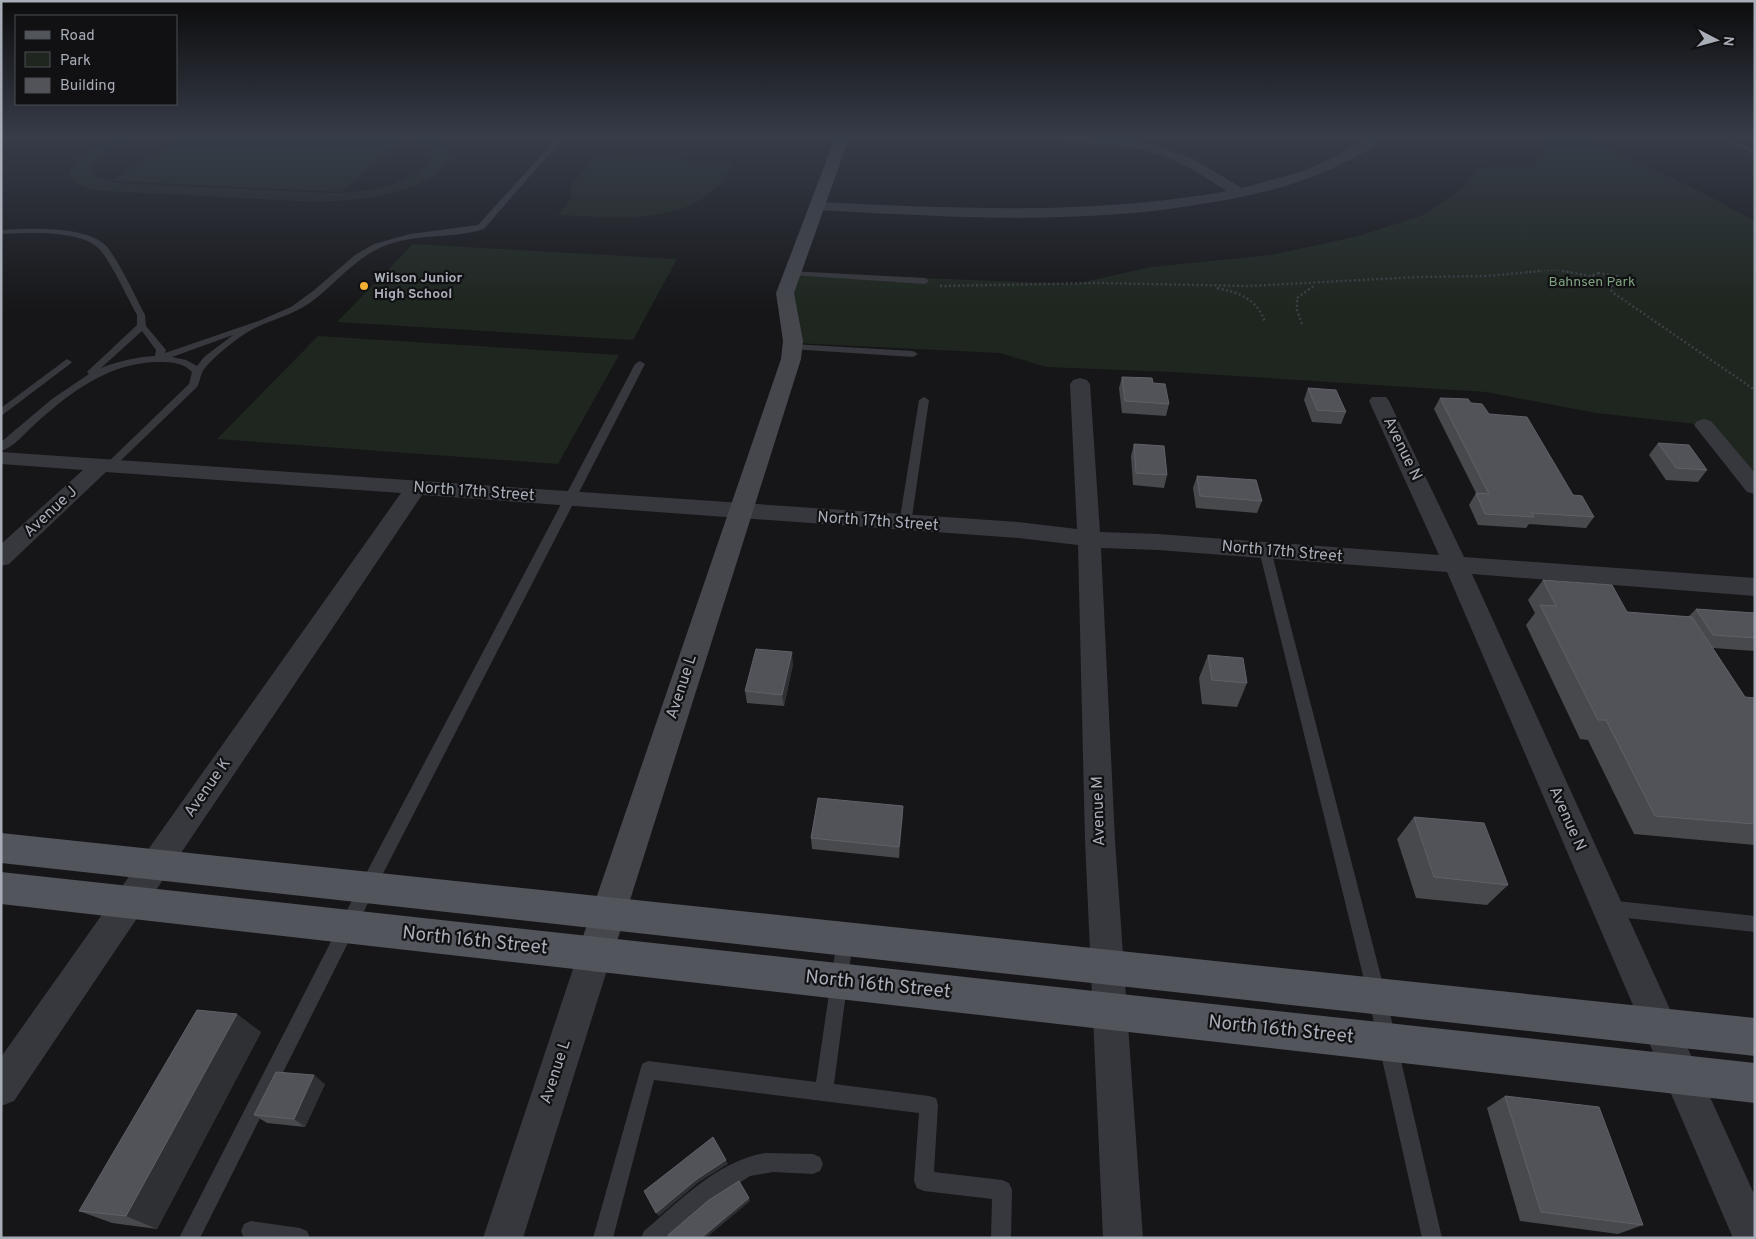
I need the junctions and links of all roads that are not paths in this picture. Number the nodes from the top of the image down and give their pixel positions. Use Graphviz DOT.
graph roads {
  1 [pos="509,196"];
  2 [pos="820,196"];
  3 [pos="1229,196"];
  4 [pos="816,206"];
  5 [pos="1,232"];
  6 [pos="792,273"];
  7 [pos="925,281"];
  8 [pos="142,326"];
  9 [pos="249,327"];
  10 [pos="793,347"];
  11 [pos="913,354"];
  12 [pos="159,358"];
  13 [pos="67,362"];
  14 [pos="640,364"];
  15 [pos="197,372"];
  16 [pos="83,381"];
  17 [pos="1080,384"];
  18 [pos="924,400"];
  19 [pos="1379,402"];
  20 [pos="1,413"];
  21 [pos="1704,426"];
  22 [pos="1,448"];
  23 [pos="1,458"];
  24 [pos="105,465"];
  25 [pos="1755,487"];
  26 [pos="416,488"];
  27 [pos="570,499"];
  28 [pos="740,512"];
  29 [pos="905,524"];
  30 [pos="1089,538"];
  31 [pos="1265,550"];
  32 [pos="1,558"];
  33 [pos="1455,566"];
  34 [pos="1755,587"];
  35 [pos="1,848"];
  36 [pos="155,865"];
  37 [pos="1,888"];
  38 [pos="366,888"];
  39 [pos="129,902"];
  40 [pos="1606,907"];
  41 [pos="608,914"];
  42 [pos="1755,924"];
  43 [pos="347,926"];
  44 [pos="845,940"];
  45 [pos="595,954"];
  46 [pos="1109,968"];
  47 [pos="840,981"];
  48 [pos="1377,996"];
  49 [pos="1111,1011"];
  50 [pos="1659,1027"];
  51 [pos="1755,1037"];
  52 [pos="1386,1042"];
  53 [pos="1681,1074"];
  54 [pos="1755,1083"];
  55 [pos="1,1088"];
  56 [pos="824,1092"];
  57 [pos="813,1164"];
  58 [pos="251,1231"];
  59 [pos="189,1238"];
  60 [pos="300,1238"];
  61 [pos="503,1238"];
  62 [pos="603,1238"];
  63 [pos="651,1238"];
  64 [pos="1000,1238"];
  65 [pos="1123,1238"];
  66 [pos="1432,1238"];
  67 [pos="1753,1238"];
  1 -- 9 [label="lane"];
  2 -- 4 [label="street, Avenue L"];
  3 -- 4 [label="street"];
  4 -- 6 [label="street, Avenue L"];
  5 -- 8 [label="lane"];
  6 -- 7 [label="lane"];
  6 -- 10 [label="street, Avenue L"];
  8 -- 12 [label="lane"];
  8 -- 16 [label="lane"];
  9 -- 12 [label="lane"];
  9 -- 15 [label="lane"];
  10 -- 11 [label="lane"];
  10 -- 28 [label="street, Avenue L"];
  12 -- 15 [label="lane"];
  12 -- 16 [label="lane"];
  13 -- 20 [label="lane"];
  14 -- 27 [label="lane"];
  15 -- 24 [label="lane"];
  16 -- 22 [label="lane"];
  17 -- 30 [label="street, Avenue M"];
  18 -- 29 [label="lane"];
  19 -- 33 [label="street, Avenue N"];
  21 -- 25 [label="street"];
  23 -- 24 [label="street, North 17th Street"];
  24 -- 26 [label="street, North 17th Street"];
  24 -- 32 [label="street, Avenue J"];
  26 -- 27 [label="street, North 17th Street"];
  26 -- 36 [label="street, Avenue K"];
  27 -- 28 [label="street, North 17th Street"];
  27 -- 38 [label="lane"];
  28 -- 29 [label="street, North 17th Street"];
  28 -- 41 [label="street, Avenue L"];
  29 -- 30 [label="street, North 17th Street"];
  30 -- 31 [label="street, North 17th Street"];
  30 -- 46 [label="street, Avenue M"];
  31 -- 33 [label="street, North 17th Street"];
  31 -- 48 [label="lane"];
  33 -- 34 [label="street, North 17th Street"];
  33 -- 40 [label="street, Avenue N"];
  35 -- 36 [label="main road"];
  36 -- 38 [label="main road"];
  36 -- 39 [label="street, Avenue K"];
  37 -- 39 [label="main road, North 16th Street"];
  38 -- 41 [label="main road"];
  38 -- 43 [label="lane"];
  39 -- 43 [label="main road, North 16th Street"];
  39 -- 55 [label="street, Avenue K"];
  40 -- 42 [label="lane"];
  40 -- 50 [label="street, Avenue N"];
  41 -- 44 [label="main road"];
  41 -- 45 [label="street, Avenue L"];
  43 -- 45 [label="main road, North 16th Street"];
  43 -- 59 [label="lane"];
  44 -- 46 [label="main road"];
  44 -- 47 [label="lane"];
  45 -- 47 [label="main road, North 16th Street"];
  45 -- 61 [label="street, Avenue L"];
  46 -- 48 [label="main road"];
  46 -- 49 [label="street, Avenue M"];
  47 -- 49 [label="main road, North 16th Street"];
  47 -- 56 [label="lane"];
  48 -- 50 [label="main road"];
  48 -- 52 [label="lane"];
  49 -- 52 [label="main road, North 16th Street"];
  49 -- 65 [label="street, Avenue M"];
  50 -- 51 [label="main road"];
  50 -- 53 [label="street, Avenue N"];
  52 -- 53 [label="main road, North 16th Street"];
  52 -- 66 [label="lane"];
  53 -- 54 [label="main road, North 16th Street"];
  53 -- 67 [label="street, Avenue N"];
  56 -- 62 [label="lane"];
  56 -- 64 [label="lane"];
  57 -- 63 [label="lane"];
  58 -- 60 [label="lane"];
}
